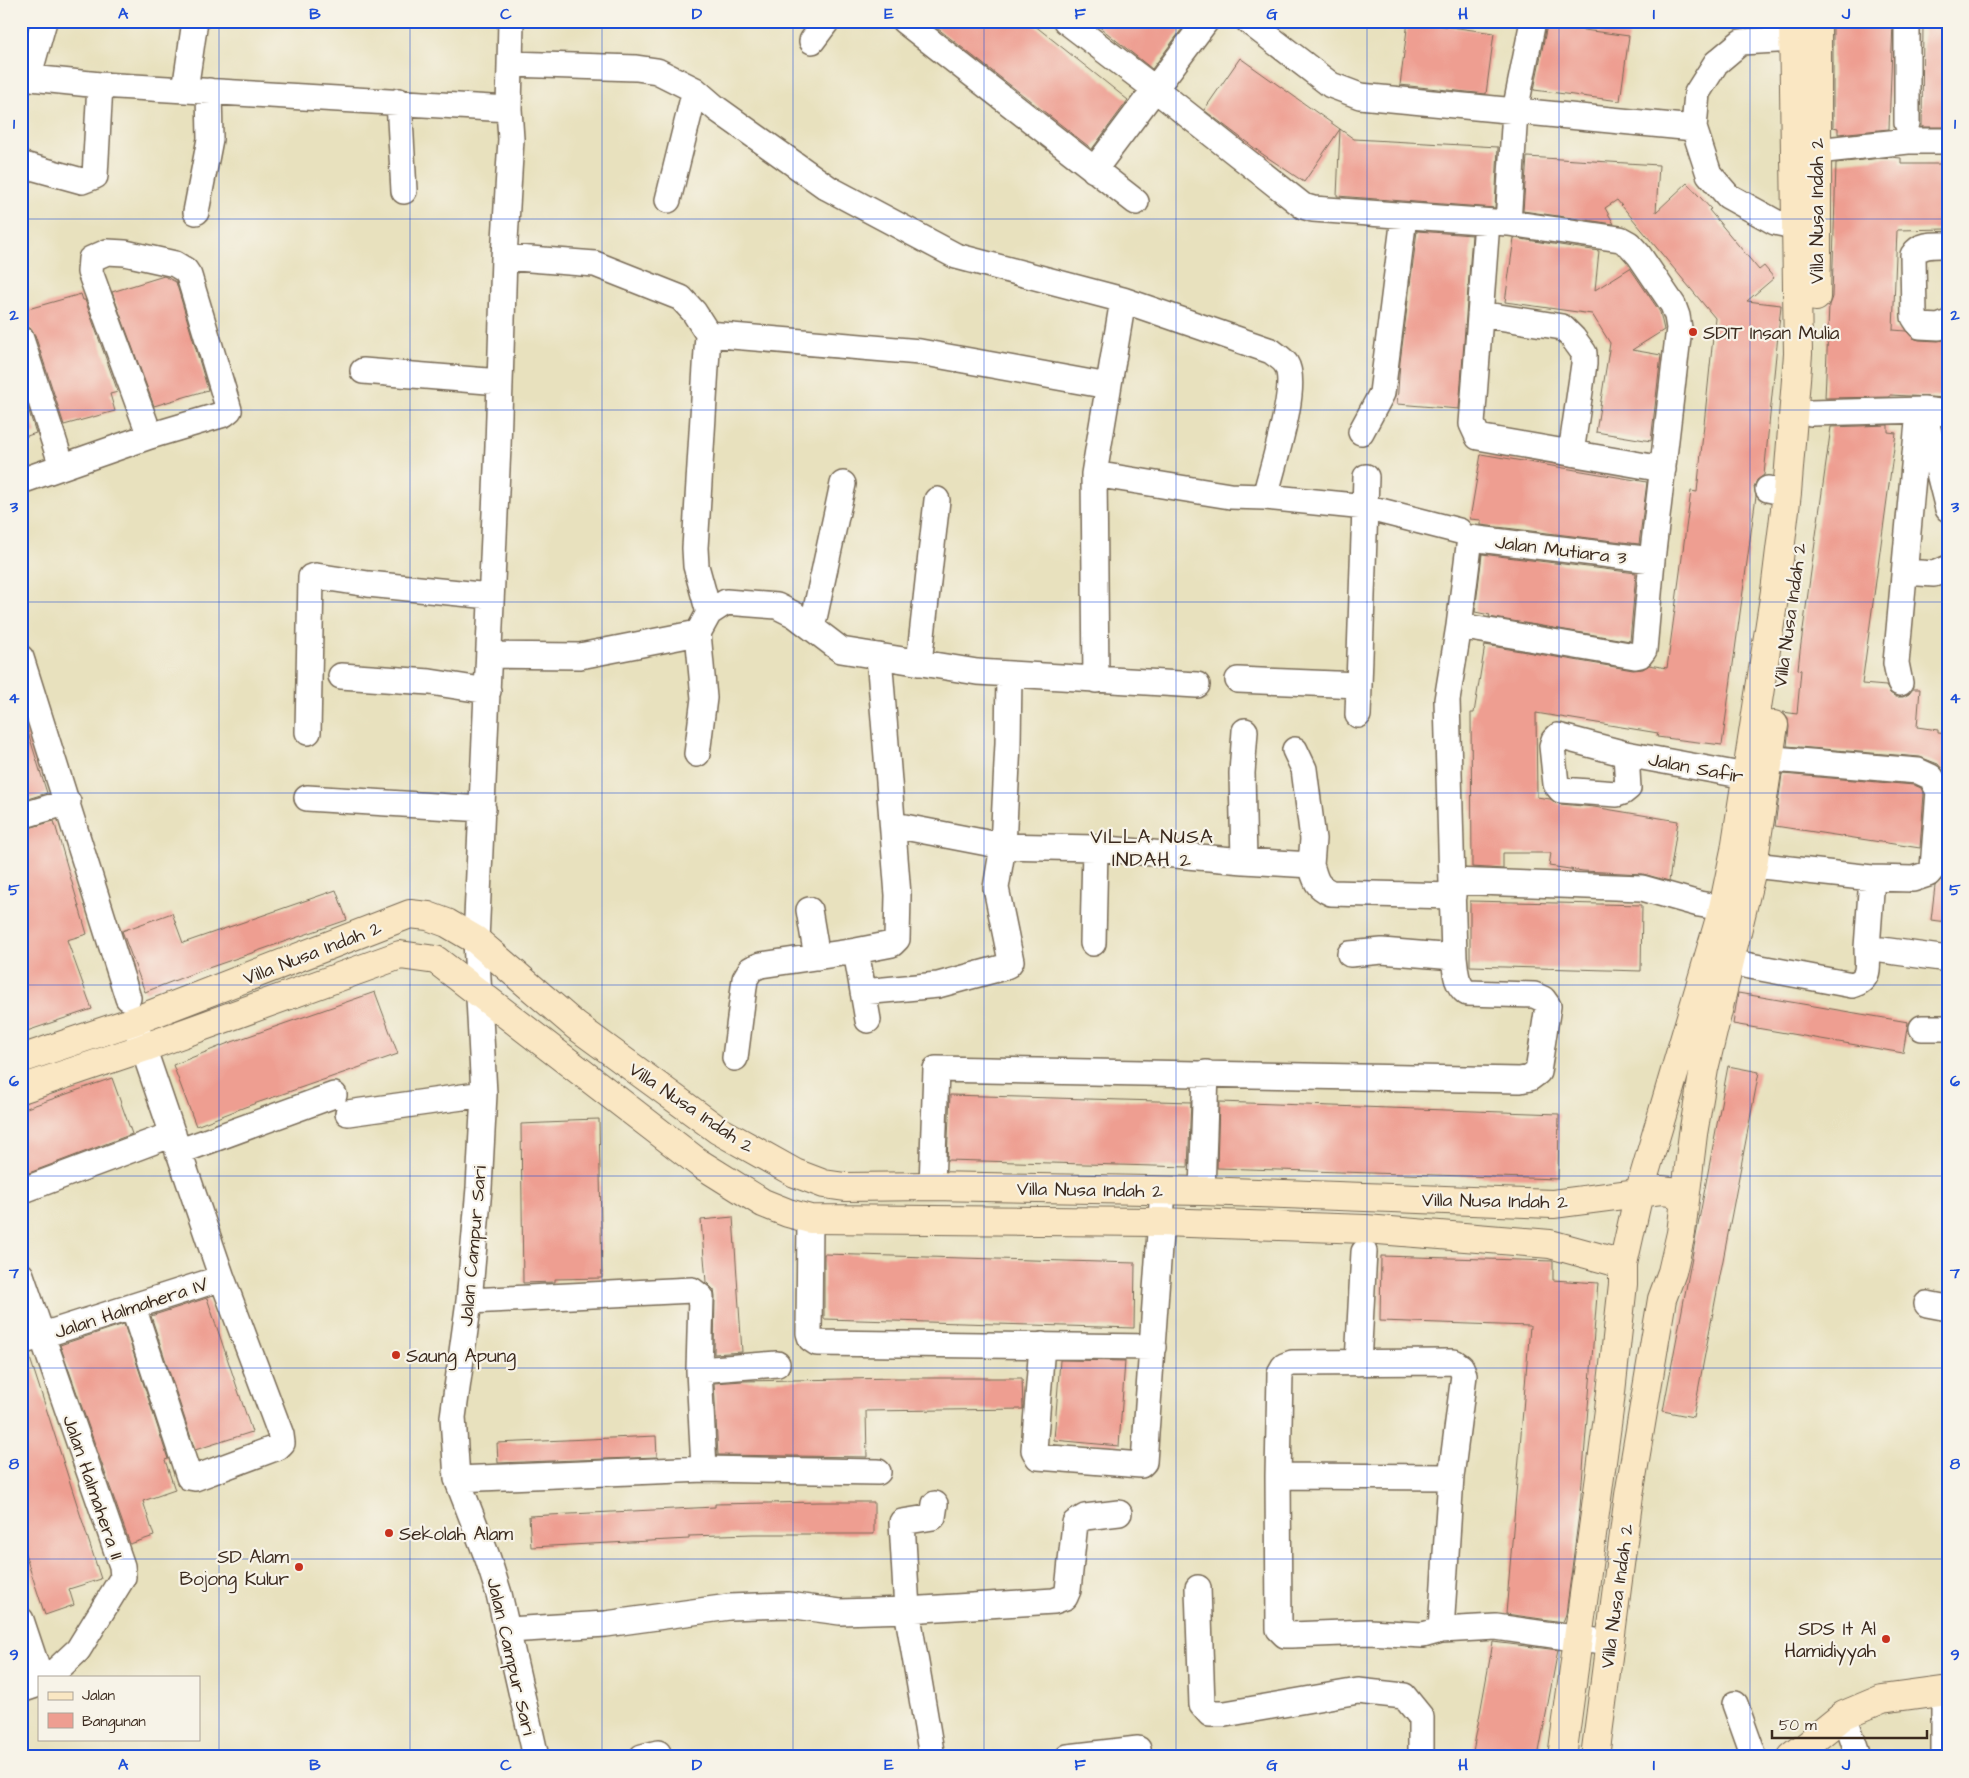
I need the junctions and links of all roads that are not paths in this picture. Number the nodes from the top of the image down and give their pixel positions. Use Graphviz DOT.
graph roads {
  1 [pos="44,21"];
  2 [pos="195,21"];
  3 [pos="511,21"];
  4 [pos="827,21"];
  5 [pos="904,21"];
  6 [pos="1066,21"];
  7 [pos="1206,21"];
  8 [pos="1248,21"];
  9 [pos="1533,21"];
  10 [pos="1907,21"];
  11 [pos="1805,30"];
  12 [pos="812,42"];
  13 [pos="511,64"];
  14 [pos="24,78"];
  15 [pos="100,85"];
  16 [pos="1155,89"];
  17 [pos="695,90"];
  18 [pos="197,91"];
  19 [pos="399,102"];
  20 [pos="509,109"];
  21 [pos="1515,111"];
  22 [pos="1907,124"];
  23 [pos="1694,128"];
  24 [pos="1948,141"];
  25 [pos="1806,150"];
  26 [pos="24,165"];
  27 [pos="1094,170"];
  28 [pos="404,190"];
  29 [pos="668,200"];
  30 [pos="1136,202"];
  31 [pos="196,212"];
  32 [pos="1404,217"];
  33 [pos="1498,222"];
  34 [pos="1798,227"];
  35 [pos="1948,245"];
  36 [pos="504,257"];
  37 [pos="1123,300"];
  38 [pos="1480,314"];
  39 [pos="1948,323"];
  40 [pos="708,334"];
  41 [pos="21,339"];
  42 [pos="364,371"];
  43 [pos="500,382"];
  44 [pos="1108,386"];
  45 [pos="1921,410"];
  46 [pos="1811,413"];
  47 [pos="1948,413"];
  48 [pos="1361,432"];
  49 [pos="150,436"];
  50 [pos="1571,453"];
  51 [pos="62,466"];
  52 [pos="1664,469"];
  53 [pos="1094,474"];
  54 [pos="1366,477"];
  55 [pos="21,481"];
  56 [pos="843,484"];
  57 [pos="1265,496"];
  58 [pos="937,500"];
  59 [pos="1365,507"];
  60 [pos="1948,509"];
  61 [pos="1465,535"];
  62 [pos="1652,560"];
  63 [pos="1948,568"];
  64 [pos="1905,572"];
  65 [pos="490,596"];
  66 [pos="704,623"];
  67 [pos="1459,626"];
  68 [pos="812,628"];
  69 [pos="489,656"];
  70 [pos="879,656"];
  71 [pos="21,658"];
  72 [pos="919,663"];
  73 [pos="1009,675"];
  74 [pos="341,676"];
  75 [pos="1096,680"];
  76 [pos="1238,680"];
  77 [pos="1900,683"];
  78 [pos="1198,685"];
  79 [pos="1359,685"];
  80 [pos="488,691"];
  81 [pos="1358,715"];
  82 [pos="1245,731"];
  83 [pos="308,732"];
  84 [pos="1295,750"];
  85 [pos="698,754"];
  86 [pos="1626,754"];
  87 [pos="1758,768"];
  88 [pos="307,798"];
  89 [pos="68,802"];
  90 [pos="483,809"];
  91 [pos="21,816"];
  92 [pos="894,825"];
  93 [pos="1003,846"];
  94 [pos="1095,848"];
  95 [pos="1244,861"];
  96 [pos="1311,865"];
  97 [pos="1754,865"];
  98 [pos="1872,878"];
  99 [pos="1452,888"];
  100 [pos="1723,908"];
  101 [pos="809,910"];
  102 [pos="476,940"];
  103 [pos="1093,943"];
  104 [pos="1868,948"];
  105 [pos="856,951"];
  106 [pos="1350,954"];
  107 [pos="817,957"];
  108 [pos="1454,957"];
  109 [pos="1948,959"];
  110 [pos="1729,962"];
  111 [pos="863,992"];
  112 [pos="480,993"];
  113 [pos="131,1010"];
  114 [pos="868,1020"];
  115 [pos="1922,1028"];
  116 [pos="1948,1028"];
  117 [pos="143,1048"];
  118 [pos="735,1058"];
  119 [pos="21,1059"];
  120 [pos="1206,1073"];
  121 [pos="21,1088"];
  122 [pos="484,1094"];
  123 [pos="176,1143"];
  124 [pos="932,1186"];
  125 [pos="1163,1190"];
  126 [pos="21,1191"];
  127 [pos="1202,1191"];
  128 [pos="1639,1193"];
  129 [pos="1685,1200"];
  130 [pos="810,1219"];
  131 [pos="1160,1222"];
  132 [pos="1364,1252"];
  133 [pos="1623,1274"];
  134 [pos="21,1275"];
  135 [pos="222,1278"];
  136 [pos="1662,1299"];
  137 [pos="470,1301"];
  138 [pos="133,1307"];
  139 [pos="31,1339"];
  140 [pos="1042,1345"];
  141 [pos="1153,1347"];
  142 [pos="1358,1363"];
  143 [pos="778,1364"];
  144 [pos="699,1370"];
  145 [pos="704,1469"];
  146 [pos="878,1472"];
  147 [pos="1278,1476"];
  148 [pos="1451,1477"];
  149 [pos="456,1479"];
  150 [pos="935,1504"];
  151 [pos="1119,1513"];
  152 [pos="1198,1588"];
  153 [pos="907,1610"];
  154 [pos="21,1620"];
  155 [pos="509,1630"];
  156 [pos="1441,1630"];
  157 [pos="1579,1640"];
  158 [pos="1609,1644"];
  159 [pos="40,1676"];
  160 [pos="51,1676"];
  161 [pos="38,1684"];
  162 [pos="1572,1689"];
  163 [pos="21,1690"];
  164 [pos="1946,1690"];
  165 [pos="1603,1694"];
  166 [pos="1735,1704"];
  167 [pos="1844,1715"];
  168 [pos="536,1757"];
  169 [pos="932,1757"];
  170 [pos="1068,1757"];
  171 [pos="1139,1757"];
  172 [pos="1421,1757"];
  173 [pos="1562,1757"];
  174 [pos="1595,1757"];
  175 [pos="1754,1757"];
  176 [pos="1792,1757"];
  177 [pos="1858,1757"];
  178 [pos="1944,1757"];
  1 -- 14 [label="street"];
  2 -- 18 [label="street"];
  3 -- 13 [label="street, Jalan Campur Sari"];
  4 -- 12 [label="street"];
  5 -- 27 [label="street"];
  6 -- 16 [label="street"];
  7 -- 16 [label="street"];
  8 -- 21 [label="street"];
  9 -- 21 [label="street"];
  10 -- 22 [label="street"];
  11 -- 23 [label="street"];
  11 -- 25 [label="main road, Villa Nusa Indah 2"];
  13 -- 17 [label="street"];
  13 -- 20 [label="street, Jalan Campur Sari"];
  14 -- 15 [label="street"];
  15 -- 18 [label="street"];
  15 -- 26 [label="street"];
  16 -- 27 [label="street"];
  16 -- 32 [label="street"];
  17 -- 29 [label="street"];
  17 -- 37 [label="street"];
  18 -- 19 [label="street"];
  18 -- 31 [label="street"];
  19 -- 20 [label="street"];
  19 -- 28 [label="street"];
  20 -- 36 [label="street, Jalan Campur Sari"];
  21 -- 23 [label="street"];
  21 -- 33 [label="street"];
  23 -- 34 [label="street"];
  24 -- 25 [label="street"];
  25 -- 34 [label="main road, Villa Nusa Indah 2"];
  25 -- 46 [label="main road, Villa Nusa Indah 2"];
  27 -- 30 [label="street"];
  32 -- 33 [label="street"];
  32 -- 48 [label="street"];
  33 -- 38 [label="street"];
  33 -- 52 [label="street"];
  34 -- 87 [label="main road, Villa Nusa Indah 2"];
  35 -- 39 [label="street"];
  36 -- 40 [label="street"];
  36 -- 43 [label="street, Jalan Campur Sari"];
  37 -- 44 [label="street"];
  37 -- 57 [label="street"];
  38 -- 50 [label="street"];
  38 -- 50 [label="street"];
  40 -- 44 [label="street"];
  40 -- 66 [label="street"];
  41 -- 51 [label="street"];
  42 -- 43 [label="street"];
  43 -- 65 [label="street, Jalan Campur Sari"];
  44 -- 53 [label="street"];
  45 -- 46 [label="street"];
  45 -- 47 [label="street"];
  45 -- 60 [label="street"];
  45 -- 64 [label="street"];
  46 -- 87 [label="main road, Villa Nusa Indah 2"];
  49 -- 49 [label="street"];
  49 -- 51 [label="street"];
  50 -- 52 [label="street"];
  51 -- 55 [label="street"];
  52 -- 62 [label="street"];
  53 -- 57 [label="street, Jalan Mutiara 3"];
  53 -- 75 [label="street"];
  54 -- 59 [label="street"];
  56 -- 68 [label="street"];
  57 -- 59 [label="street, Jalan Mutiara 3"];
  58 -- 72 [label="street"];
  59 -- 61 [label="street, Jalan Mutiara 3"];
  59 -- 79 [label="street"];
  61 -- 62 [label="street, Jalan Mutiara 3"];
  61 -- 67 [label="street"];
  62 -- 67 [label="street"];
  63 -- 64 [label="street"];
  64 -- 77 [label="street"];
  65 -- 69 [label="street, Jalan Campur Sari"];
  65 -- 83 [label="street"];
  66 -- 68 [label="street"];
  66 -- 69 [label="street"];
  66 -- 85 [label="street"];
  67 -- 99 [label="street"];
  68 -- 70 [label="street"];
  69 -- 80 [label="street, Jalan Campur Sari"];
  70 -- 72 [label="street"];
  70 -- 92 [label="street"];
  71 -- 89 [label="street"];
  72 -- 73 [label="street"];
  73 -- 75 [label="street"];
  73 -- 93 [label="street"];
  74 -- 80 [label="street"];
  75 -- 78 [label="street"];
  76 -- 79 [label="street"];
  79 -- 81 [label="street"];
  80 -- 90 [label="street, Jalan Campur Sari"];
  82 -- 95 [label="street"];
  84 -- 96 [label="street"];
  86 -- 87 [label="street, Jalan Safir"];
  87 -- 97 [label="main road, Villa Nusa Indah 2"];
  87 -- 98 [label="street, Jalan Safir"];
  87 -- 100 [label="main road, Villa Nusa Indah 2"];
  88 -- 90 [label="street"];
  89 -- 91 [label="street"];
  89 -- 113 [label="street"];
  90 -- 102 [label="street, Jalan Campur Sari"];
  92 -- 93 [label="street"];
  92 -- 105 [label="street"];
  93 -- 94 [label="street"];
  93 -- 111 [label="street"];
  94 -- 95 [label="street"];
  94 -- 103 [label="street"];
  95 -- 96 [label="street"];
  96 -- 99 [label="street"];
  97 -- 98 [label="street"];
  97 -- 110 [label="main road, Villa Nusa Indah 2"];
  98 -- 104 [label="street"];
  99 -- 100 [label="street"];
  99 -- 108 [label="street"];
  100 -- 128 [label="main road, Villa Nusa Indah 2"];
  101 -- 107 [label="street"];
  102 -- 112 [label="street, Jalan Campur Sari"];
  102 -- 113 [label="main road, Villa Nusa Indah 2"];
  102 -- 124 [label="main road, Villa Nusa Indah 2"];
  104 -- 109 [label="street"];
  104 -- 110 [label="street"];
  105 -- 107 [label="street"];
  105 -- 111 [label="street"];
  106 -- 108 [label="street"];
  107 -- 118 [label="street"];
  108 -- 120 [label="street"];
  110 -- 129 [label="main road, Villa Nusa Indah 2"];
  111 -- 114 [label="street"];
  112 -- 117 [label="main road, Villa Nusa Indah 2"];
  112 -- 122 [label="street, Jalan Campur Sari"];
  112 -- 130 [label="main road, Villa Nusa Indah 2"];
  113 -- 117 [label="street"];
  113 -- 119 [label="main road, Villa Nusa Indah 2"];
  115 -- 116 [label="street"];
  117 -- 121 [label="main road, Villa Nusa Indah 2"];
  117 -- 123 [label="street"];
  120 -- 124 [label="street"];
  120 -- 127 [label="street"];
  122 -- 123 [label="street"];
  122 -- 137 [label="street, Jalan Campur Sari"];
  123 -- 126 [label="street"];
  123 -- 135 [label="street"];
  124 -- 125 [label="main road, Villa Nusa Indah 2"];
  125 -- 127 [label="main road, Villa Nusa Indah 2"];
  125 -- 131 [label="street"];
  127 -- 128 [label="main road, Villa Nusa Indah 2"];
  128 -- 129 [label="main road, Villa Nusa Indah 2"];
  128 -- 133 [label="main road, Villa Nusa Indah 2"];
  129 -- 136 [label="main road, Villa Nusa Indah 2"];
  130 -- 131 [label="main road, Villa Nusa Indah 2"];
  130 -- 140 [label="street"];
  131 -- 133 [label="main road, Villa Nusa Indah 2"];
  131 -- 141 [label="street"];
  132 -- 142 [label="street"];
  133 -- 136 [label="main road"];
  133 -- 157 [label="main road, Villa Nusa Indah 2"];
  134 -- 139 [label="street"];
  135 -- 138 [label="street, Jalan Halmahera IV"];
  135 -- 138 [label="street"];
  136 -- 158 [label="main road, Villa Nusa Indah 2"];
  137 -- 144 [label="street"];
  137 -- 149 [label="street, Jalan Campur Sari"];
  138 -- 139 [label="street, Jalan Halmahera IV"];
  139 -- 160 [label="street, Jalan Halmahera II"];
  140 -- 141 [label="street"];
  140 -- 141 [label="street"];
  142 -- 147 [label="street"];
  142 -- 148 [label="street"];
  143 -- 144 [label="street"];
  144 -- 145 [label="street"];
  145 -- 146 [label="street"];
  145 -- 149 [label="street"];
  147 -- 148 [label="street"];
  147 -- 156 [label="street"];
  148 -- 156 [label="street"];
  149 -- 155 [label="street, Jalan Campur Sari"];
  150 -- 153 [label="street"];
  151 -- 153 [label="street"];
  152 -- 172 [label="street"];
  153 -- 155 [label="street"];
  153 -- 169 [label="street"];
  154 -- 159 [label="street"];
  155 -- 168 [label="street, Jalan Campur Sari"];
  156 -- 157 [label="street"];
  157 -- 158 [label="street"];
  157 -- 162 [label="main road, Villa Nusa Indah 2"];
  158 -- 165 [label="main road, Villa Nusa Indah 2"];
  161 -- 163 [label="street"];
  162 -- 165 [label="main road"];
  162 -- 173 [label="main road, Villa Nusa Indah 2"];
  164 -- 167 [label="main road"];
  164 -- 178 [label="street"];
  165 -- 174 [label="main road, Villa Nusa Indah 2"];
  166 -- 175 [label="street"];
  167 -- 176 [label="main road"];
  167 -- 177 [label="street"];
  170 -- 171 [label="street"];
}
